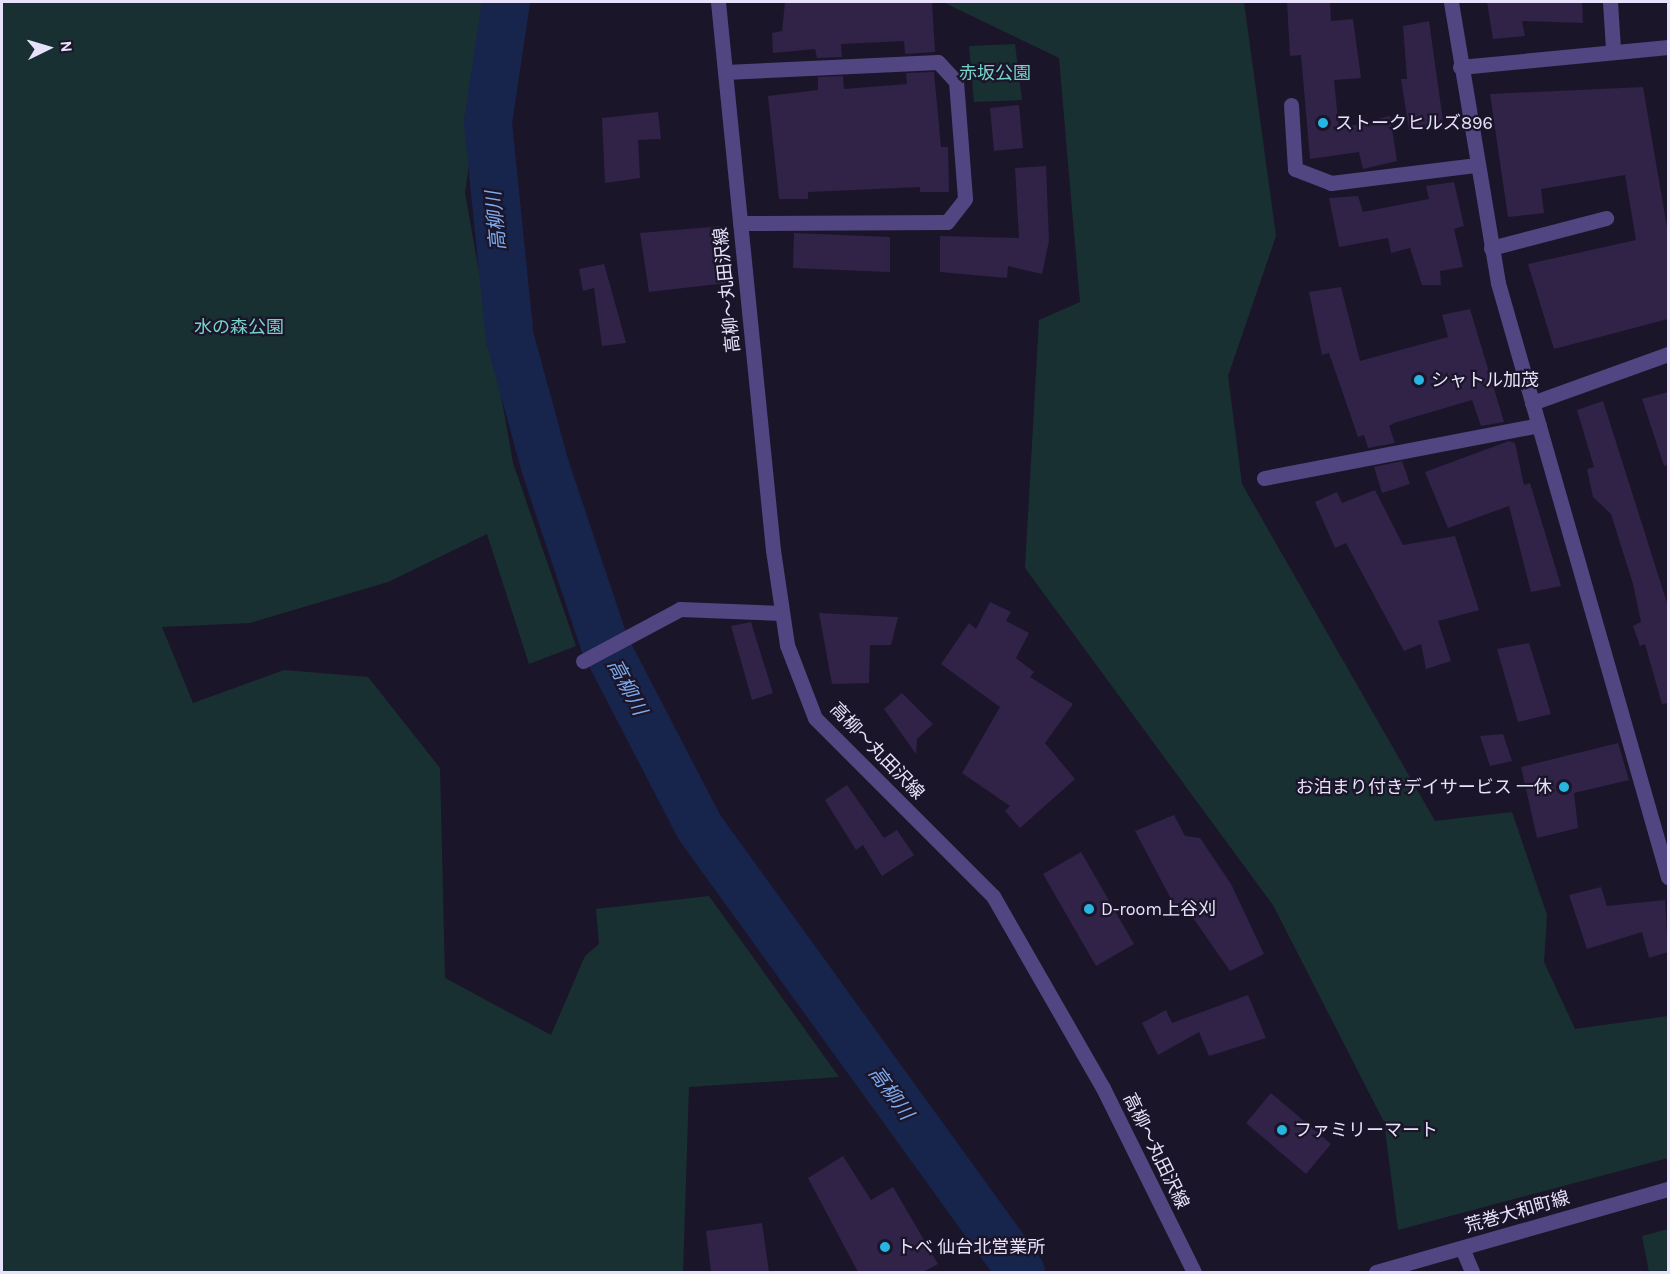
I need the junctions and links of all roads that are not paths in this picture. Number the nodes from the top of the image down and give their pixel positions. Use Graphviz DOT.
graph roads {
  1 [pos="718,2"];
  2 [pos="1451,2"];
  3 [pos="1610,2"];
  4 [pos="1668,47"];
  5 [pos="1613,49"];
  6 [pos="1460,66"];
  7 [pos="725,72"];
  8 [pos="1292,105"];
  9 [pos="1475,165"];
  10 [pos="1606,218"];
  11 [pos="740,223"];
  12 [pos="1491,248"];
  13 [pos="1668,354"];
  14 [pos="1532,403"];
  15 [pos="1539,425"];
  16 [pos="1264,478"];
  17 [pos="782,613"];
  18 [pos="583,661"];
  19 [pos="1668,877"];
  20 [pos="1668,1190"];
  21 [pos="1462,1248"];
  22 [pos="1194,1272"];
  23 [pos="1376,1272"];
  24 [pos="1472,1272"];
  1 -- 7 [label="street, 高柳～丸田沢線"];
  2 -- 6 [label="street"];
  3 -- 5 [label="street"];
  4 -- 5 [label="street"];
  5 -- 6 [label="street"];
  6 -- 9 [label="street"];
  7 -- 11 [label="street, 高柳～丸田沢線"];
  7 -- 11 [label="street"];
  8 -- 9 [label="street"];
  9 -- 12 [label="street"];
  10 -- 12 [label="street"];
  11 -- 17 [label="street, 高柳～丸田沢線"];
  12 -- 14 [label="street"];
  13 -- 14 [label="street"];
  14 -- 15 [label="street"];
  15 -- 16 [label="street"];
  15 -- 19 [label="street"];
  17 -- 18 [label="street"];
  17 -- 22 [label="street, 高柳～丸田沢線"];
  20 -- 21 [label="street, 荒巻大和町線"];
  21 -- 23 [label="street, 荒巻大和町線"];
  21 -- 24 [label="street"];
}
